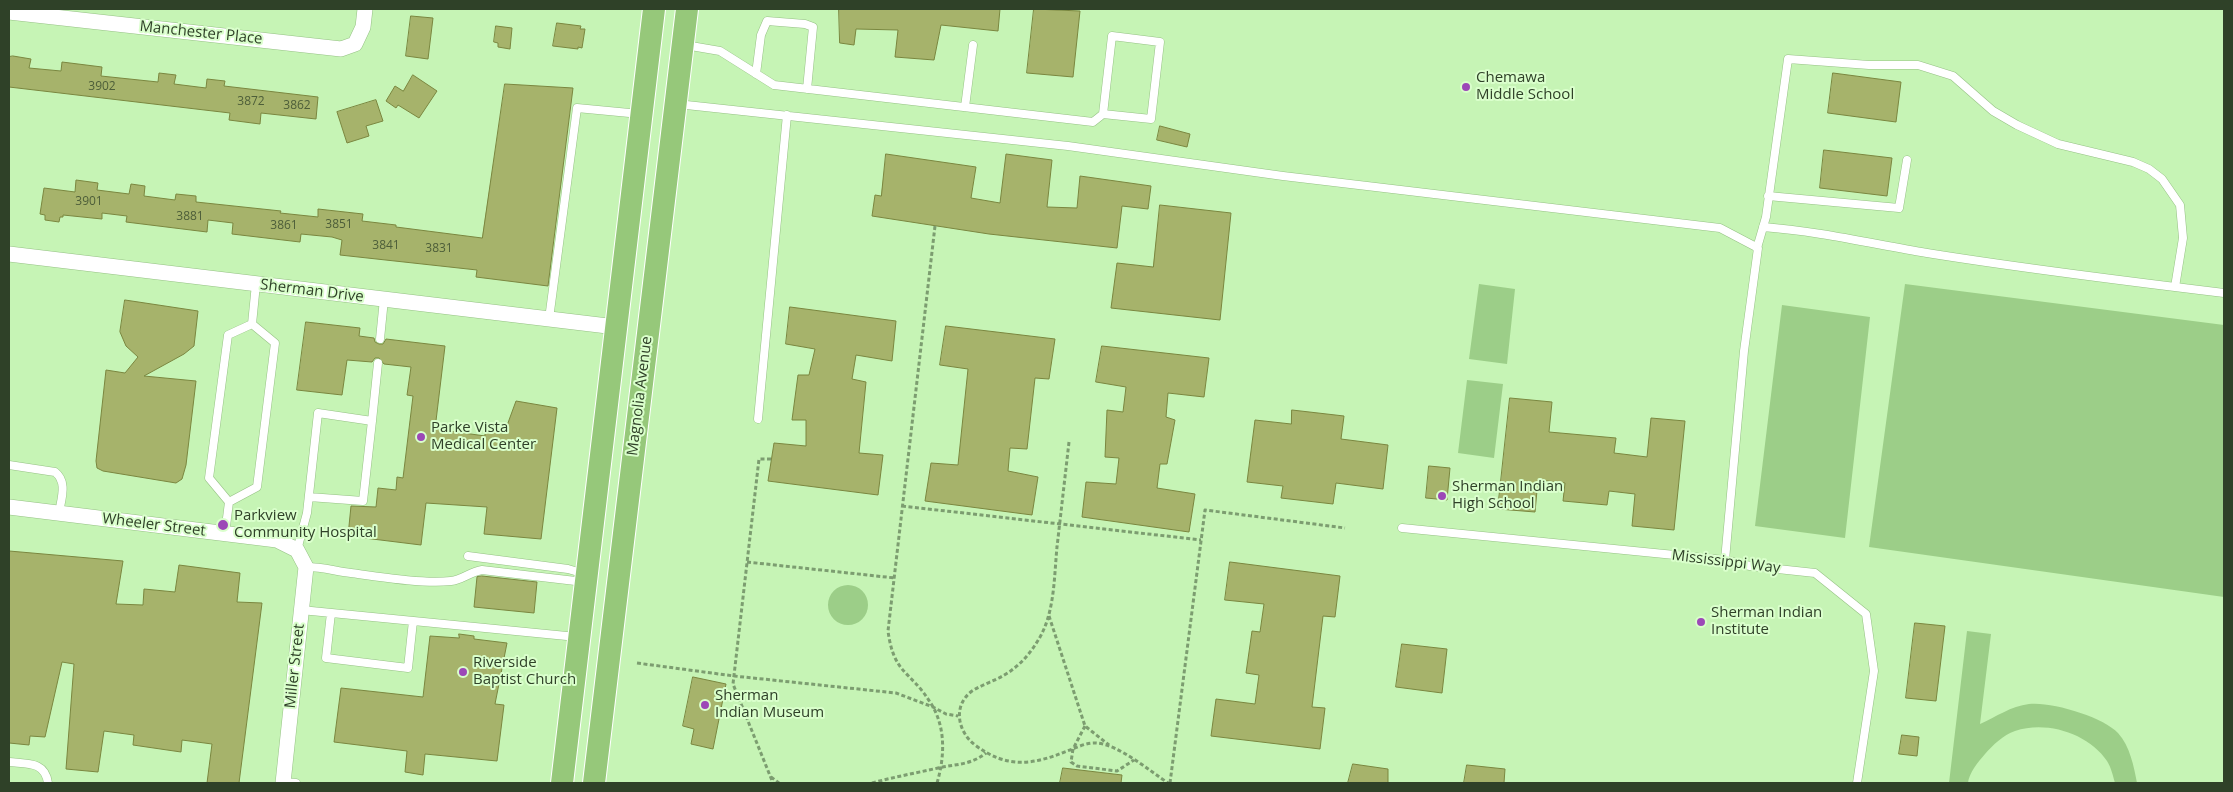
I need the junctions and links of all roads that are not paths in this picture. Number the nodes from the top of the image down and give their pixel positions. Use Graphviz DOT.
graph roads {
  1 [pos="365,9"];
  2 [pos="654,9"];
  3 [pos="687,9"];
  4 [pos="9,12"];
  5 [pos="683,45"];
  6 [pos="973,45"];
  7 [pos="756,74"];
  8 [pos="807,89"];
  9 [pos="675,104"];
  10 [pos="965,107"];
  11 [pos="642,114"];
  12 [pos="1103,114"];
  13 [pos="786,115"];
  14 [pos="1907,160"];
  15 [pos="1768,196"];
  16 [pos="1763,227"];
  17 [pos="1757,248"];
  18 [pos="9,254"];
  19 [pos="256,284"];
  20 [pos="2175,287"];
  21 [pos="2224,293"];
  22 [pos="384,299"];
  23 [pos="549,319"];
  24 [pos="252,324"];
  25 [pos="616,327"];
  26 [pos="380,339"];
  27 [pos="378,363"];
  28 [pos="758,419"];
  29 [pos="372,421"];
  30 [pos="9,465"];
  31 [pos="309,497"];
  32 [pos="229,502"];
  33 [pos="9,507"];
  34 [pos="59,513"];
  35 [pos="1402,528"];
  36 [pos="226,534"];
  37 [pos="297,550"];
  38 [pos="468,556"];
  39 [pos="1726,560"];
  40 [pos="306,568"];
  41 [pos="587,578"];
  42 [pos="617,579"];
  43 [pos="302,610"];
  44 [pos="331,612"];
  45 [pos="413,621"];
  46 [pos="579,638"];
  47 [pos="9,762"];
  48 [pos="48,783"];
  49 [pos="287,783"];
  50 [pos="562,783"];
  51 [pos="594,783"];
  52 [pos="1857,783"];
  1 -- 4 [label="street, Manchester Place"];
  2 -- 11 [label="main road"];
  3 -- 5 [label="main road, Magnolia Avenue"];
  5 -- 7 [label="lane"];
  5 -- 9 [label="main road, Magnolia Avenue"];
  6 -- 10 [label="lane"];
  7 -- 8 [label="lane"];
  7 -- 8 [label="lane"];
  8 -- 10 [label="lane"];
  9 -- 13 [label="lane"];
  9 -- 42 [label="main road, Magnolia Avenue"];
  10 -- 12 [label="lane"];
  11 -- 23 [label="lane"];
  11 -- 25 [label="main road"];
  12 -- 12 [label="lane"];
  13 -- 17 [label="lane"];
  13 -- 28 [label="lane"];
  14 -- 15 [label="lane"];
  15 -- 16 [label="lane"];
  15 -- 20 [label="lane"];
  16 -- 17 [label="lane"];
  16 -- 20 [label="lane"];
  17 -- 39 [label="lane"];
  18 -- 19 [label="street, Sherman Drive"];
  19 -- 22 [label="street, Sherman Drive"];
  19 -- 24 [label="lane"];
  20 -- 21 [label="lane"];
  22 -- 23 [label="street, Sherman Drive"];
  22 -- 26 [label="lane"];
  23 -- 25 [label="street, Sherman Drive"];
  24 -- 32 [label="lane"];
  24 -- 32 [label="lane"];
  25 -- 41 [label="main road"];
  27 -- 29 [label="lane"];
  29 -- 31 [label="lane"];
  29 -- 31 [label="lane"];
  30 -- 34 [label="lane"];
  31 -- 37 [label="lane"];
  32 -- 36 [label="lane"];
  33 -- 34 [label="street, Wheeler Street"];
  34 -- 36 [label="street, Wheeler Street"];
  35 -- 39 [label="lane, Mississippi Way"];
  36 -- 37 [label="street, Wheeler Street"];
  37 -- 40 [label="street"];
  38 -- 41 [label="lane"];
  39 -- 52 [label="lane, Mississippi Way"];
  40 -- 41 [label="lane"];
  40 -- 43 [label="street, Miller Street"];
  41 -- 42 [label="main road"];
  41 -- 46 [label="main road"];
  42 -- 51 [label="main road, Magnolia Avenue"];
  43 -- 44 [label="lane"];
  43 -- 49 [label="street, Miller Street"];
  44 -- 45 [label="lane"];
  44 -- 45 [label="lane"];
  45 -- 46 [label="lane"];
  46 -- 50 [label="main road"];
  47 -- 48 [label="lane"];
}
